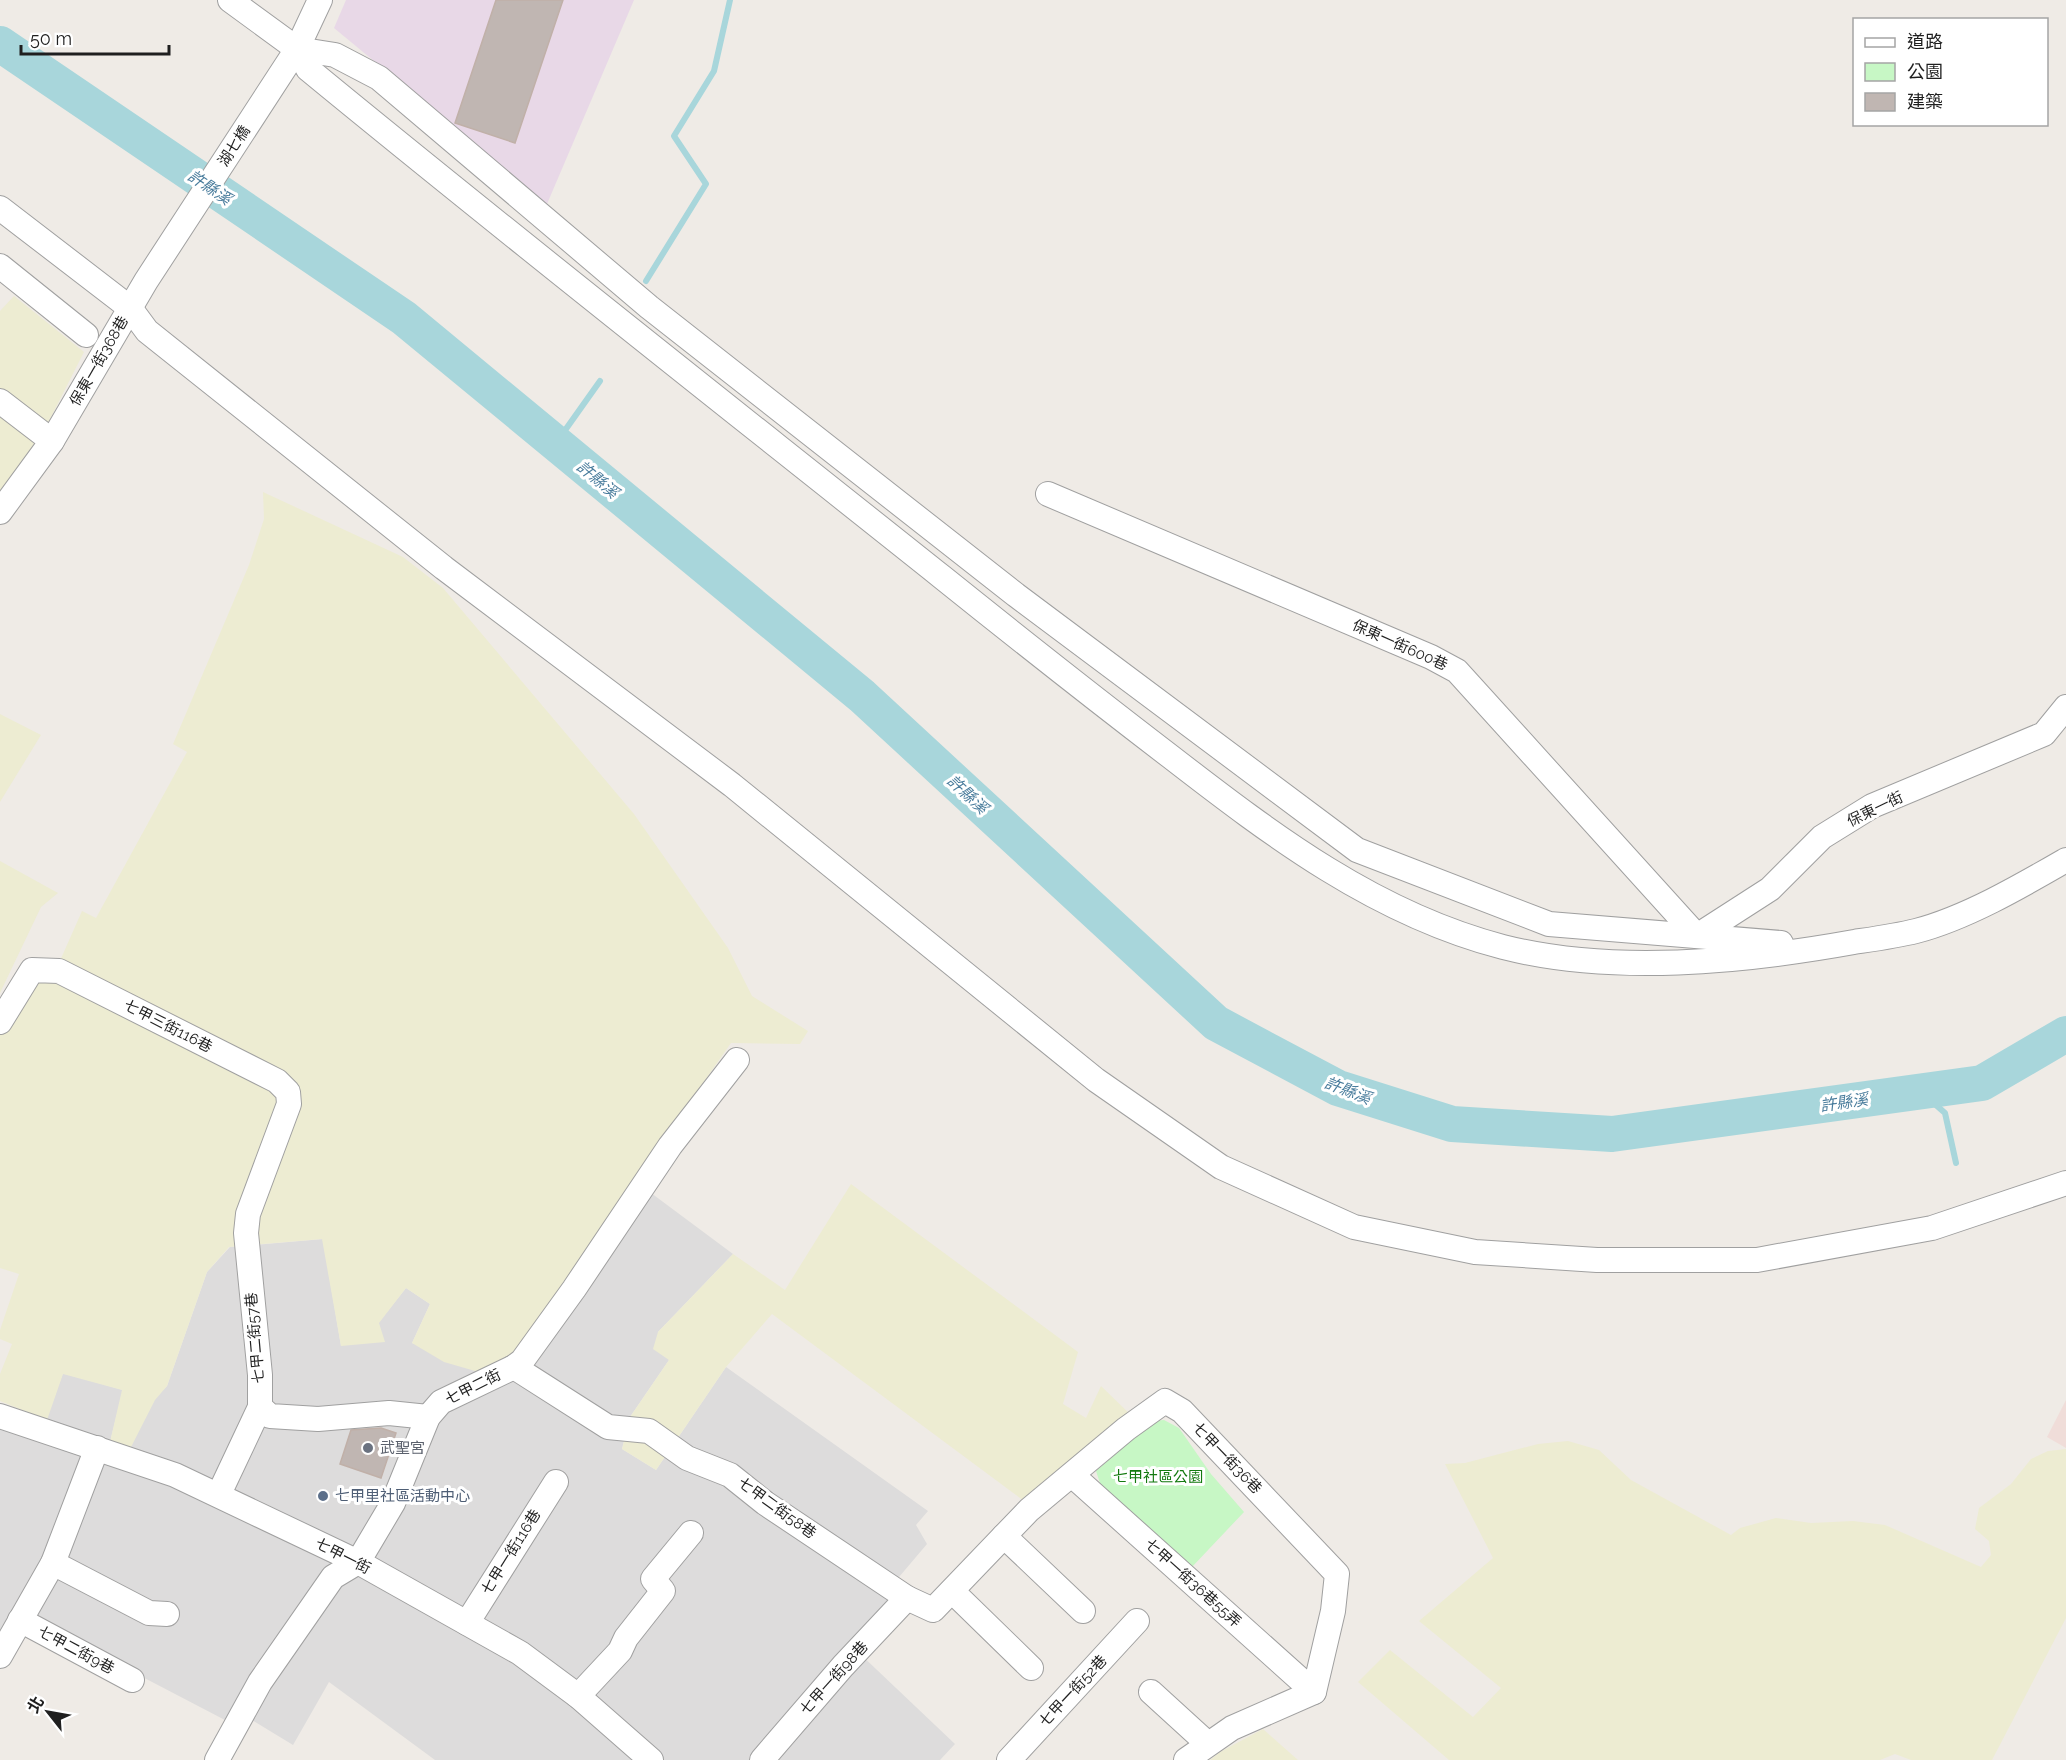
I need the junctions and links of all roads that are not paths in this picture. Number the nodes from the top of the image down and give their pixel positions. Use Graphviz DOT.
graph roads {
  1 [pos="230,0"];
  2 [pos="320,0"];
  3 [pos="297,49"];
  4 [pos="0,208"];
  5 [pos="0,266"];
  6 [pos="146,281"];
  7 [pos="130,308"];
  8 [pos="86,335"];
  9 [pos="0,401"];
  10 [pos="52,441"];
  11 [pos="1048,494"];
  12 [pos="0,512"];
  13 [pos="1016,596"];
  14 [pos="1095,699"];
  15 [pos="2066,707"];
  16 [pos="2066,860"];
  17 [pos="1697,936"];
  18 [pos="1783,955"];
  19 [pos="0,1022"];
  20 [pos="737,1060"];
  21 [pos="289,1104"];
  22 [pos="2066,1183"];
  23 [pos="514,1367"];
  24 [pos="260,1407"];
  25 [pos="0,1416"];
  26 [pos="428,1417"];
  27 [pos="98,1448"];
  28 [pos="1072,1475"];
  29 [pos="555,1482"];
  30 [pos="219,1494"];
  31 [pos="691,1533"];
  32 [pos="1004,1536"];
  33 [pos="358,1562"];
  34 [pos="53,1563"];
  35 [pos="951,1591"];
  36 [pos="907,1598"];
  37 [pos="1083,1611"];
  38 [pos="167,1614"];
  39 [pos="20,1620"];
  40 [pos="1137,1621"];
  41 [pos="466,1623"];
  42 [pos="0,1656"];
  43 [pos="1031,1668"];
  44 [pos="132,1680"];
  45 [pos="1151,1692"];
  46 [pos="1314,1692"];
  47 [pos="578,1696"];
  48 [pos="1208,1744"];
  49 [pos="217,1760"];
  50 [pos="651,1760"];
  51 [pos="762,1760"];
  52 [pos="1009,1760"];
  53 [pos="1186,1760"];
  1 -- 3 [label="street"];
  2 -- 3 [label="street"];
  3 -- 6 [label="street, 湖七橋"];
  3 -- 13 [label="street"];
  3 -- 14 [label="street"];
  4 -- 7 [label="street"];
  5 -- 8 [label="street"];
  6 -- 7 [label="street, 保東一街368巷"];
  7 -- 10 [label="street, 保東一街368巷"];
  7 -- 22 [label="street"];
  9 -- 10 [label="street"];
  10 -- 12 [label="street, 保東一街368巷"];
  11 -- 17 [label="street, 保東一街600巷"];
  13 -- 14 [label="street"];
  13 -- 17 [label="street"];
  14 -- 18 [label="street"];
  15 -- 17 [label="street, 保東一街"];
  16 -- 18 [label="street"];
  17 -- 18 [label="street"];
  19 -- 21 [label="street, 七甲三街116巷"];
  20 -- 23 [label="street, 七甲二街"];
  21 -- 24 [label="street, 七甲二街57巷"];
  23 -- 26 [label="street, 七甲二街"];
  23 -- 36 [label="street, 七甲二街58巷"];
  24 -- 26 [label="street"];
  24 -- 30 [label="street"];
  25 -- 27 [label="street, 七甲一街"];
  26 -- 33 [label="street, 七甲二街"];
  27 -- 30 [label="street, 七甲一街"];
  27 -- 34 [label="street"];
  28 -- 32 [label="street, 七甲一街36巷"];
  28 -- 46 [label="street, 七甲一街36巷55弄"];
  28 -- 46 [label="street, 七甲一街36巷"];
  29 -- 41 [label="street, 七甲一街116巷"];
  30 -- 33 [label="street, 七甲一街"];
  31 -- 47 [label="street"];
  32 -- 35 [label="street, 七甲一街36巷"];
  32 -- 37 [label="street"];
  33 -- 41 [label="street, 七甲一街"];
  33 -- 49 [label="street, 七甲二街"];
  34 -- 38 [label="street"];
  34 -- 39 [label="street"];
  35 -- 36 [label="street, 七甲一街36巷"];
  35 -- 43 [label="street"];
  36 -- 51 [label="street, 七甲一街98巷"];
  39 -- 42 [label="street"];
  39 -- 44 [label="street, 七甲二街9巷"];
  40 -- 52 [label="street, 七甲一街52巷"];
  41 -- 47 [label="street, 七甲一街"];
  45 -- 48 [label="street"];
  46 -- 48 [label="street"];
  47 -- 50 [label="street, 七甲一街"];
  48 -- 53 [label="street"];
}
